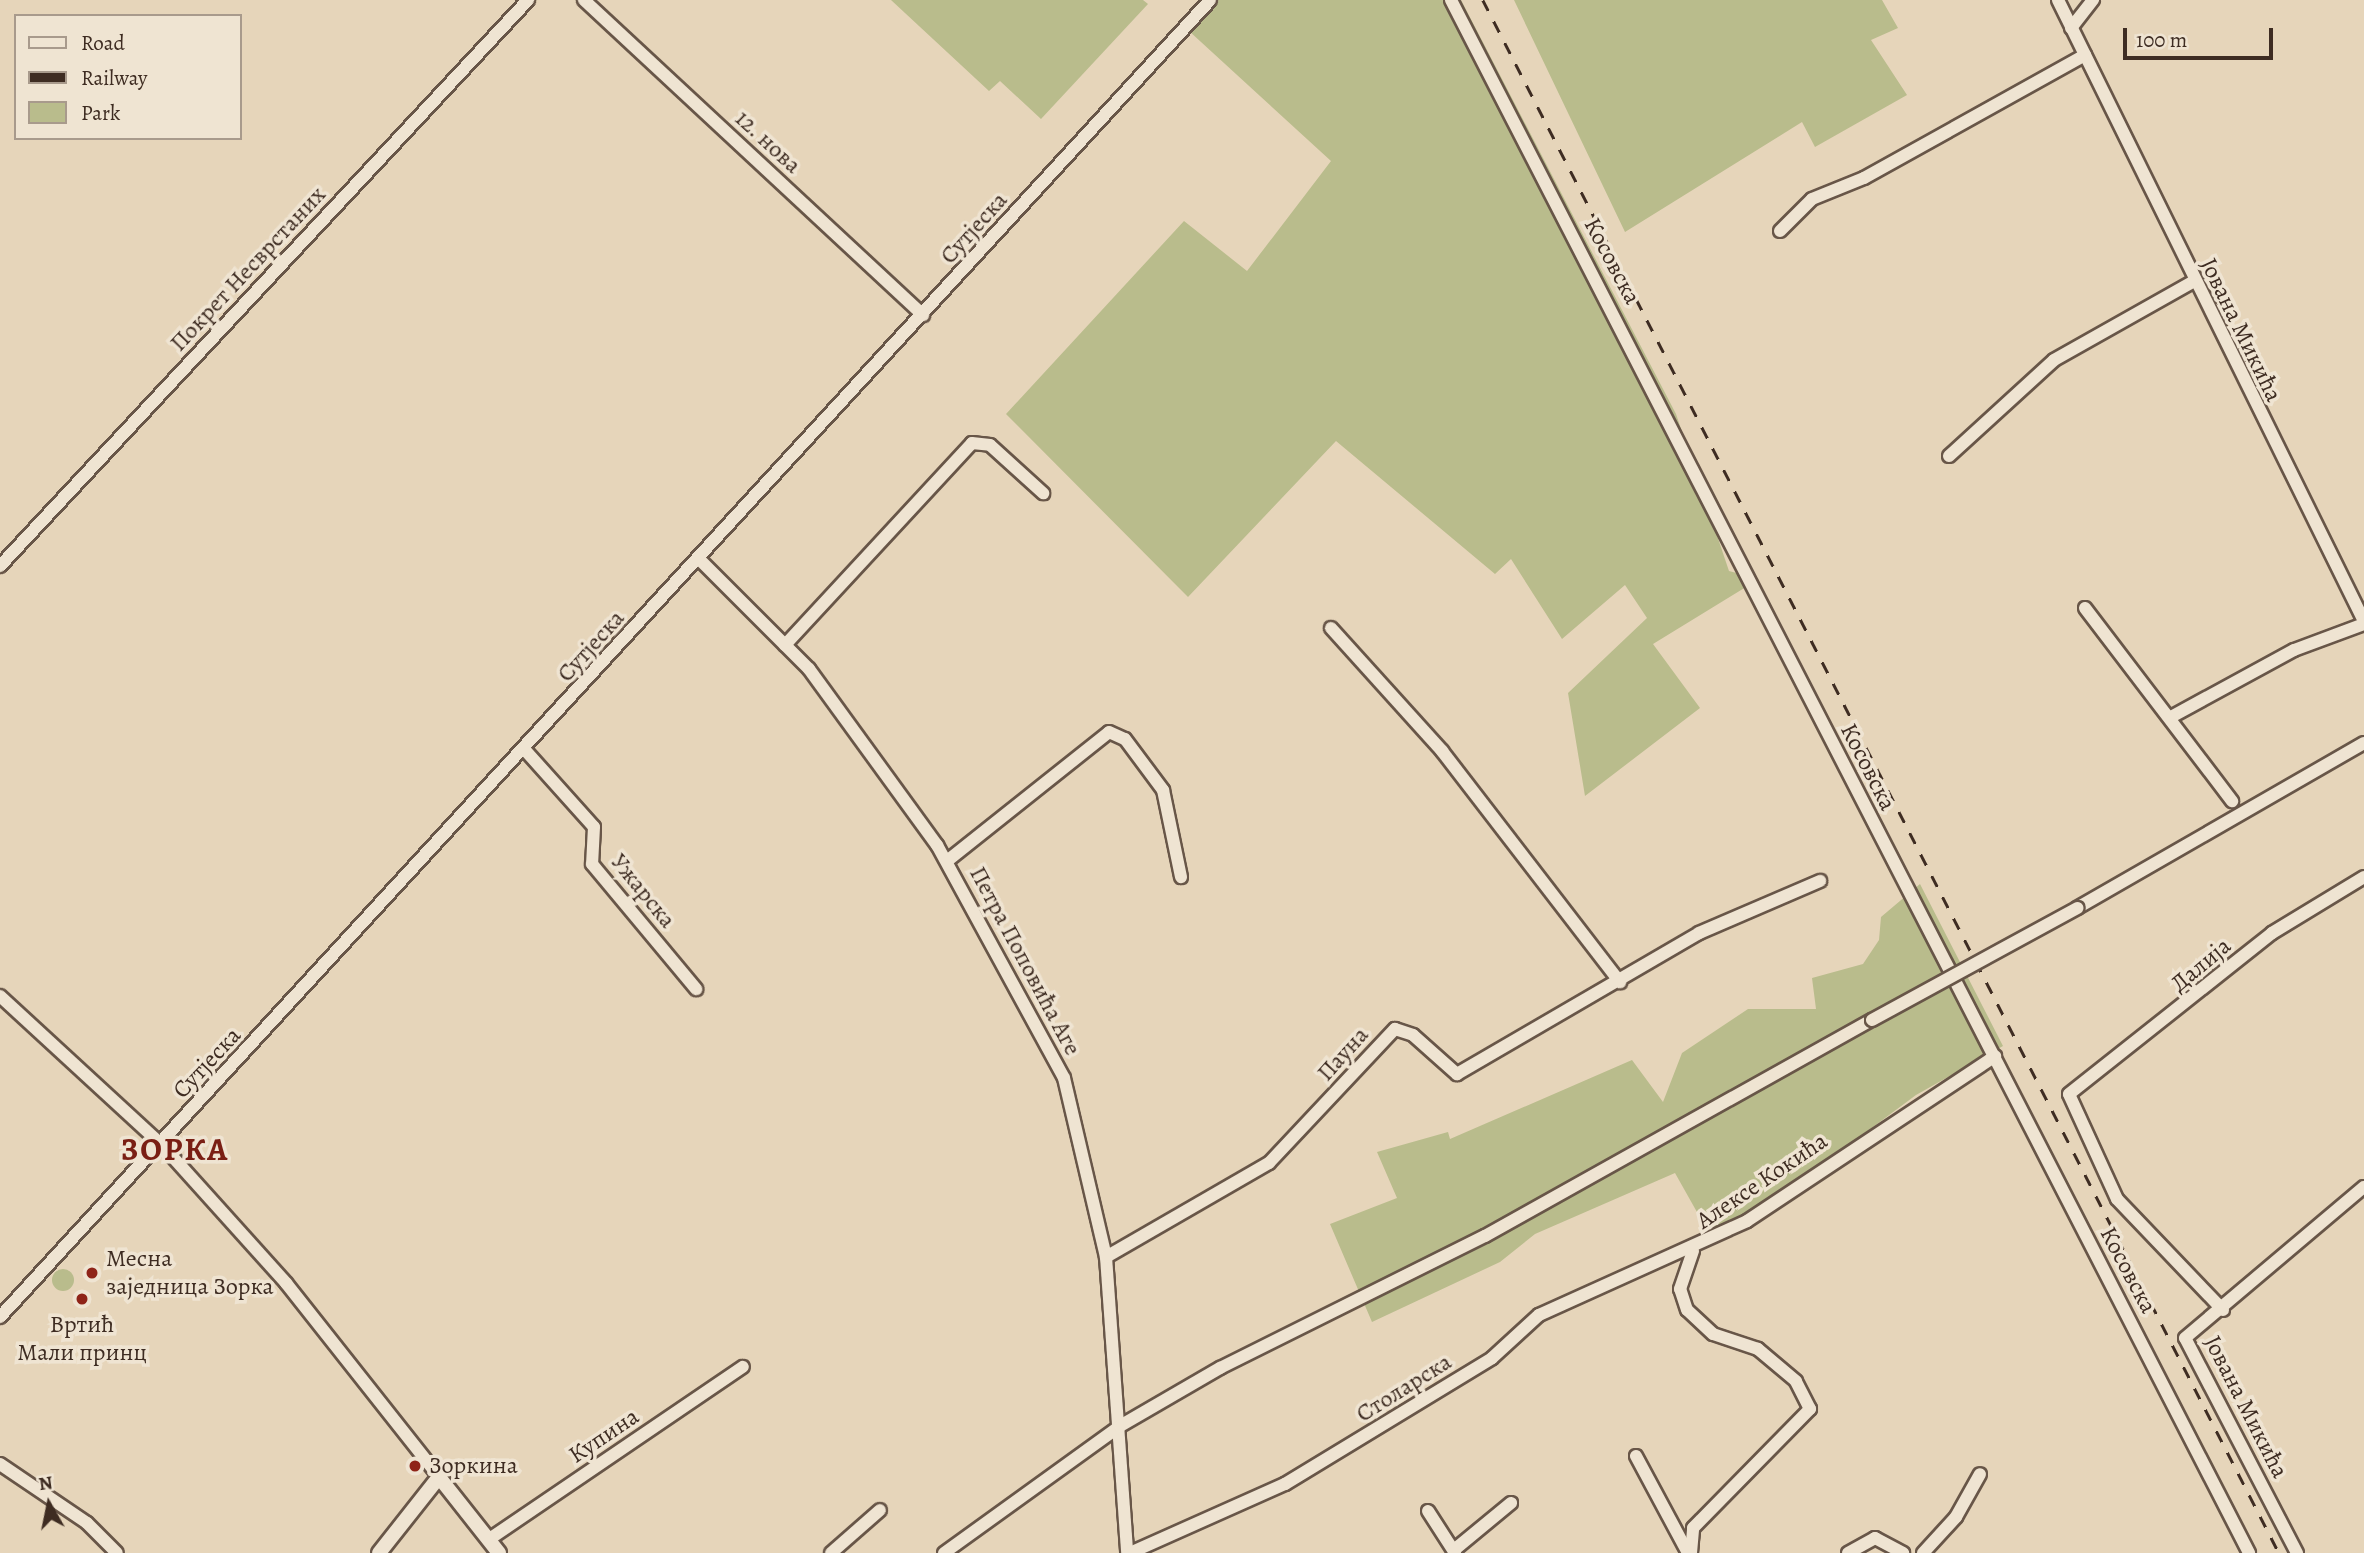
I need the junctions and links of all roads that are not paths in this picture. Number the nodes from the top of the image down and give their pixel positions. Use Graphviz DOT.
graph roads {
  1 [pos="527,0"];
  2 [pos="584,0"];
  3 [pos="1210,0"];
  4 [pos="1451,0"];
  5 [pos="2058,0"];
  6 [pos="2093,0"];
  7 [pos="2071,27"];
  8 [pos="2085,55"];
  9 [pos="1780,231"];
  10 [pos="2194,281"];
  11 [pos="923,315"];
  12 [pos="1949,456"];
  13 [pos="1043,493"];
  14 [pos="698,558"];
  15 [pos="0,566"];
  16 [pos="2085,608"];
  17 [pos="2364,622"];
  18 [pos="1331,628"];
  19 [pos="785,645"];
  20 [pos="2171,717"];
  21 [pos="2364,743"];
  22 [pos="525,751"];
  23 [pos="2232,801"];
  24 [pos="947,861"];
  25 [pos="1181,877"];
  26 [pos="2364,877"];
  27 [pos="1820,881"];
  28 [pos="1620,982"];
  29 [pos="696,989"];
  30 [pos="0,996"];
  31 [pos="1995,1056"];
  32 [pos="161,1144"];
  33 [pos="2364,1187"];
  34 [pos="1693,1251"];
  35 [pos="1106,1257"];
  36 [pos="2223,1310"];
  37 [pos="0,1317"];
  38 [pos="743,1367"];
  39 [pos="1119,1426"];
  40 [pos="1636,1455"];
  41 [pos="0,1464"];
  42 [pos="1980,1474"];
  43 [pos="439,1478"];
  44 [pos="1511,1503"];
  45 [pos="880,1510"];
  46 [pos="1429,1511"];
  47 [pos="488,1540"];
  48 [pos="1455,1552"];
  49 [pos="117,1553"];
  50 [pos="379,1553"];
  51 [pos="499,1553"];
  52 [pos="831,1553"];
  53 [pos="944,1553"];
  54 [pos="1128,1553"];
  55 [pos="1690,1553"];
  56 [pos="1848,1553"];
  57 [pos="1903,1553"];
  58 [pos="1923,1553"];
  59 [pos="2249,1553"];
  60 [pos="2297,1553"];
  1 -- 15 [label="street, Покрет Несврстаних"];
  2 -- 11 [label="street, 12. нова"];
  3 -- 11 [label="street, Сутјеска"];
  4 -- 31 [label="street, Косовска"];
  5 -- 7 [label="street, Јована Микића"];
  6 -- 7 [label="street"];
  7 -- 8 [label="street, Јована Микића"];
  8 -- 9 [label="street"];
  8 -- 10 [label="street, Јована Микића"];
  10 -- 12 [label="street"];
  10 -- 17 [label="street, Јована Микића"];
  11 -- 14 [label="street, Сутјеска"];
  13 -- 19 [label="street"];
  14 -- 19 [label="street, Петра Поповића Аге"];
  14 -- 22 [label="street, Сутјеска"];
  16 -- 20 [label="street"];
  17 -- 20 [label="street"];
  18 -- 28 [label="street"];
  19 -- 24 [label="street, Петра Поповића Аге"];
  20 -- 23 [label="street"];
  21 -- 39 [label="street, bridge"];
  22 -- 29 [label="street, Ужарска"];
  22 -- 32 [label="street, Сутјеска"];
  24 -- 25 [label="street"];
  24 -- 35 [label="street, Петра Поповића Аге"];
  26 -- 36 [label="street, Далија"];
  27 -- 28 [label="street, Пауна"];
  28 -- 35 [label="street, Пауна"];
  30 -- 32 [label="street"];
  31 -- 34 [label="street, Алексе Кокића"];
  31 -- 59 [label="street, Косовска"];
  32 -- 37 [label="street, Сутјеска"];
  32 -- 43 [label="street"];
  33 -- 36 [label="street, Јована Микића"];
  34 -- 54 [label="street, Столарска"];
  34 -- 55 [label="street, Алексе Кокића"];
  35 -- 39 [label="street, Петра Поповића Аге"];
  36 -- 60 [label="street, Јована Микића"];
  38 -- 47 [label="street, Купина"];
  39 -- 53 [label="street"];
  39 -- 54 [label="street, Петра Поповића Аге"];
  40 -- 55 [label="street, Алексе Кокића"];
  41 -- 49 [label="street"];
  42 -- 58 [label="street"];
  43 -- 47 [label="street"];
  43 -- 50 [label="street"];
  44 -- 48 [label="street"];
  45 -- 52 [label="street"];
  46 -- 48 [label="street"];
  47 -- 51 [label="street"];
  56 -- 57 [label="street"];
}
